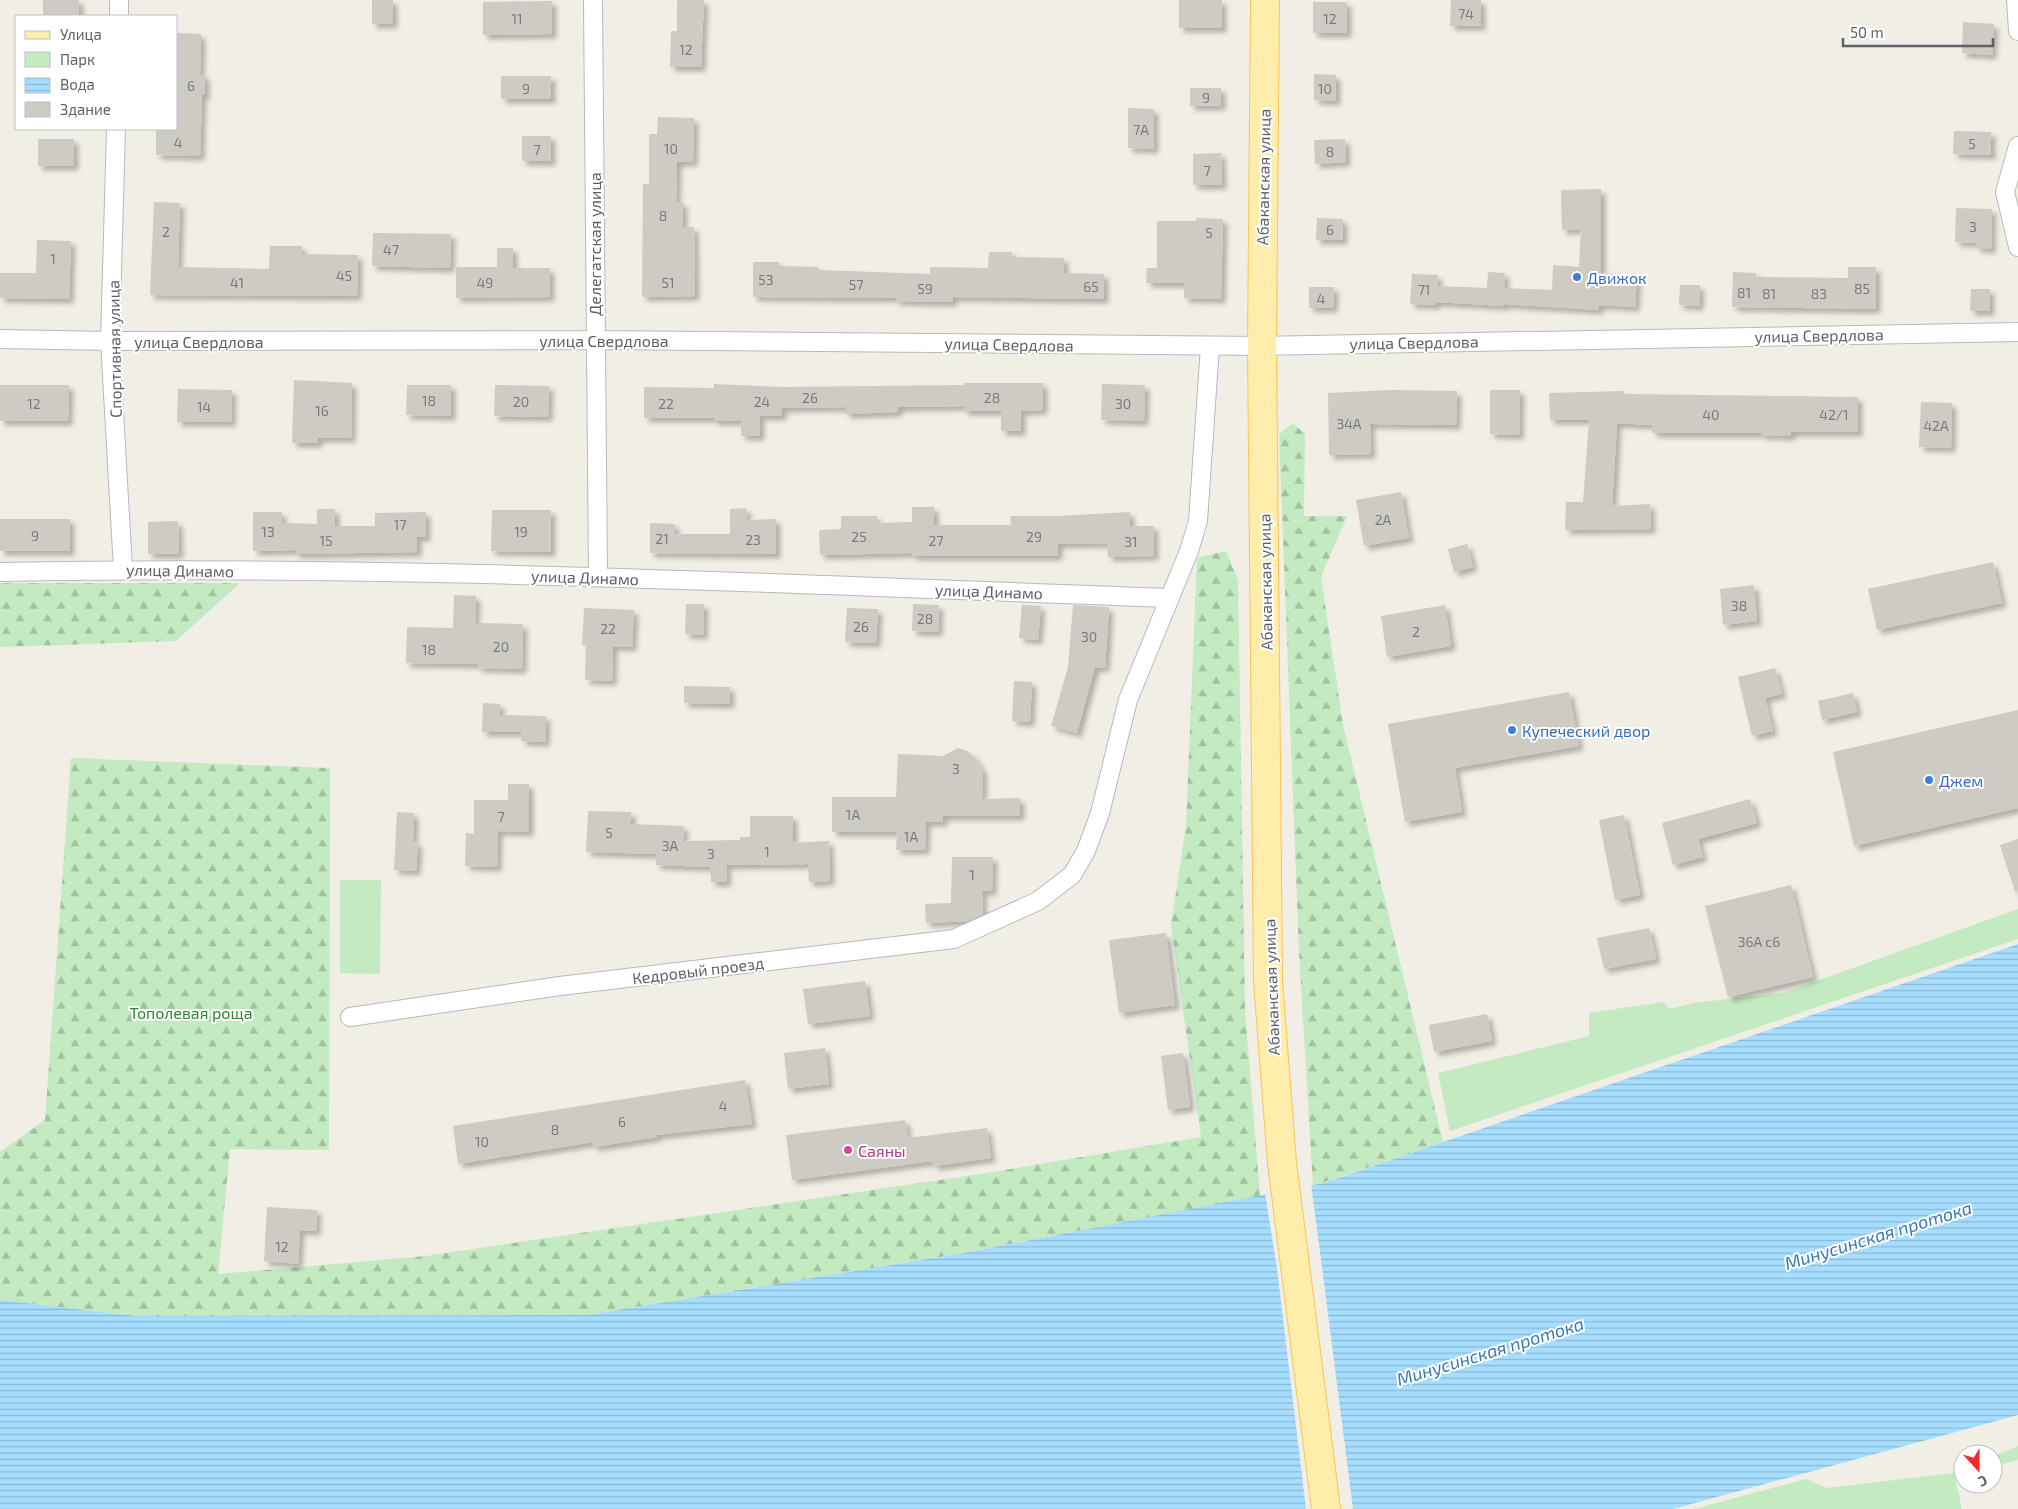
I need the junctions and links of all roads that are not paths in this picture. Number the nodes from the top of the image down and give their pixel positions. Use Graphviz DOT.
graph roads {
  1 [pos="119,0"];
  2 [pos="593,0"];
  3 [pos="1265,0"];
  4 [pos="2016,0"];
  5 [pos="119,15"];
  6 [pos="2018,31"];
  7 [pos="116,130"];
  8 [pos="2018,146"];
  9 [pos="2018,247"];
  10 [pos="2018,332"];
  11 [pos="0,339"];
  12 [pos="594,340"];
  13 [pos="110,341"];
  14 [pos="1210,346"];
  15 [pos="1262,346"];
  16 [pos="123,569"];
  17 [pos="0,572"];
  18 [pos="598,577"];
  19 [pos="1169,598"];
  20 [pos="350,1017"];
  21 [pos="1326,1509"];
  1 -- 5 [label="street"];
  2 -- 12 [label="street, Делегатская улица"];
  3 -- 15 [label="main road, Абаканская улица"];
  4 -- 6 [label="street"];
  7 -- 13 [label="street, Спортивная улица"];
  8 -- 9 [label="street"];
  10 -- 15 [label="street, улица Свердлова"];
  11 -- 13 [label="street, улица Свердлова"];
  12 -- 13 [label="street, улица Свердлова"];
  12 -- 14 [label="street, улица Свердлова"];
  12 -- 18 [label="street, Делегатская улица"];
  13 -- 16 [label="street, Спортивная улица"];
  14 -- 15 [label="street, улица Свердлова"];
  14 -- 19 [label="street"];
  15 -- 21 [label="main road, Абаканская улица"];
  16 -- 17 [label="street, улица Динамо"];
  16 -- 18 [label="street, улица Динамо"];
  18 -- 19 [label="street, улица Динамо"];
  19 -- 20 [label="street, Кедровый проезд"];
}
